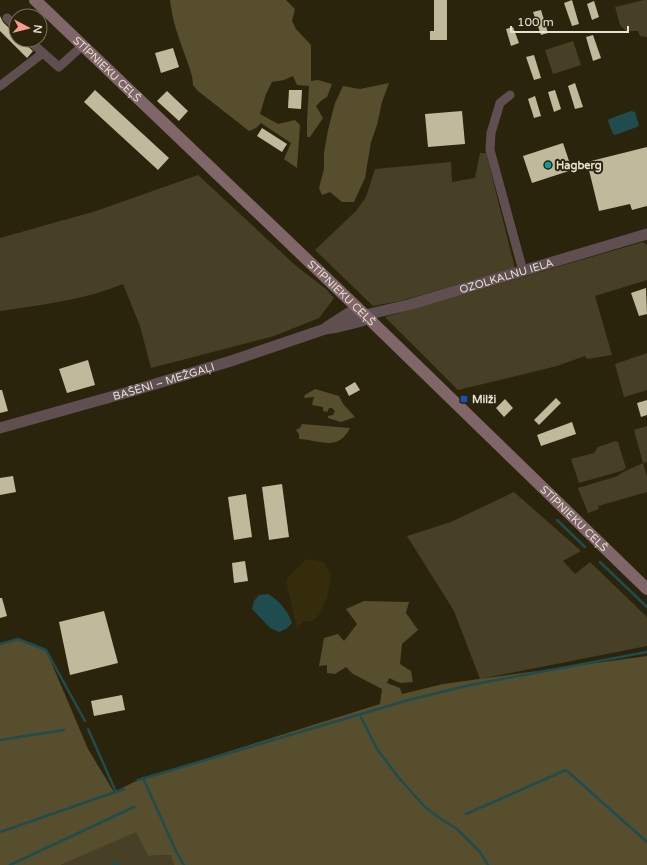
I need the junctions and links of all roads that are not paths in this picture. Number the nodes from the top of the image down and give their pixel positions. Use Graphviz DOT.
graph roads {
  1 [pos="35,0"];
  2 [pos="82,46"];
  3 [pos="38,48"];
  4 [pos="43,53"];
  5 [pos="0,86"];
  6 [pos="510,95"];
  7 [pos="647,234"];
  8 [pos="523,271"];
  9 [pos="365,315"];
  10 [pos="0,428"];
  11 [pos="647,589"];
  1 -- 2 [label="main road, STĪPNIEKU CEĻŠ"];
  2 -- 4 [label="street"];
  2 -- 9 [label="main road, STĪPNIEKU CEĻŠ"];
  3 -- 4 [label="street"];
  4 -- 5 [label="street"];
  6 -- 8 [label="street"];
  7 -- 8 [label="street, OZOLKALNU IELA"];
  8 -- 9 [label="street, OZOLKALNU IELA"];
  9 -- 10 [label="street, BAŠĒNI – MEŽGAĻI"];
  9 -- 11 [label="main road, STĪPNIEKU CEĻŠ"];
}
